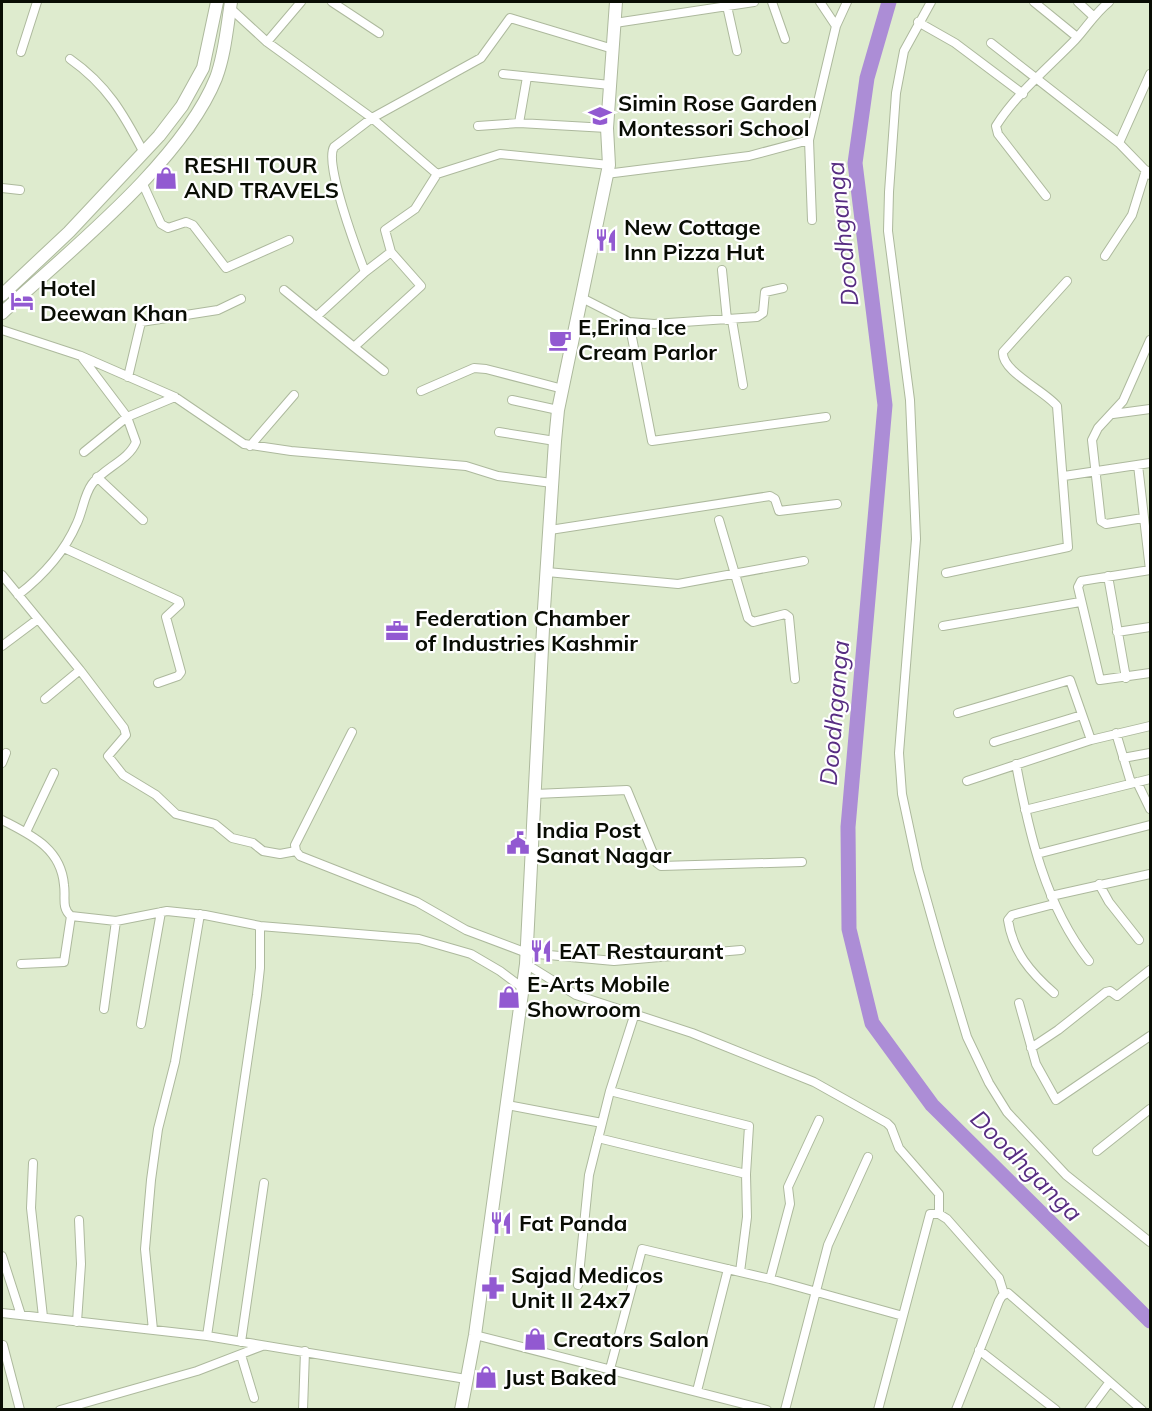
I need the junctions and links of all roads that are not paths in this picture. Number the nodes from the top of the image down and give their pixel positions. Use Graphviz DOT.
graph roads {
  1 [pos="38,2"];
  2 [pos="217,2"];
  3 [pos="300,2"];
  4 [pos="332,2"];
  5 [pos="616,2"];
  6 [pos="754,2"];
  7 [pos="772,2"];
  8 [pos="820,2"];
  9 [pos="847,2"];
  10 [pos="931,2"];
  11 [pos="1035,2"];
  12 [pos="1078,2"];
  13 [pos="1108,2"];
  14 [pos="231,5"];
  15 [pos="727,6"];
  16 [pos="1093,15"];
  17 [pos="918,22"];
  18 [pos="615,24"];
  19 [pos="836,26"];
  20 [pos="379,33"];
  21 [pos="1077,37"];
  22 [pos="785,39"];
  23 [pos="267,42"];
  24 [pos="990,43"];
  25 [pos="613,49"];
  26 [pos="736,51"];
  27 [pos="21,52"];
  28 [pos="70,59"];
  29 [pos="503,74"];
  30 [pos="1150,74"];
  31 [pos="527,76"];
  32 [pos="1035,80"];
  33 [pos="1149,84"];
  34 [pos="610,85"];
  35 [pos="1023,94"];
  36 [pos="372,118"];
  37 [pos="519,123"];
  38 [pos="478,126"];
  39 [pos="607,128"];
  40 [pos="809,141"];
  41 [pos="1119,143"];
  42 [pos="144,153"];
  43 [pos="607,169"];
  44 [pos="1148,172"];
  45 [pos="437,174"];
  46 [pos="142,182"];
  47 [pos="2,188"];
  48 [pos="20,190"];
  49 [pos="1046,196"];
  50 [pos="812,220"];
  51 [pos="289,240"];
  52 [pos="391,252"];
  53 [pos="1105,256"];
  54 [pos="722,270"];
  55 [pos="365,272"];
  56 [pos="1067,281"];
  57 [pos="783,288"];
  58 [pos="284,290"];
  59 [pos="2,295"];
  60 [pos="580,297"];
  61 [pos="241,299"];
  62 [pos="2,313"];
  63 [pos="317,316"];
  64 [pos="729,320"];
  65 [pos="629,322"];
  66 [pos="2,330"];
  67 [pos="1150,340"];
  68 [pos="354,347"];
  69 [pos="81,356"];
  70 [pos="384,371"];
  71 [pos="128,376"];
  72 [pos="743,385"];
  73 [pos="562,389"];
  74 [pos="421,391"];
  75 [pos="294,395"];
  76 [pos="175,397"];
  77 [pos="512,400"];
  78 [pos="1150,409"];
  79 [pos="558,411"];
  80 [pos="1113,414"];
  81 [pos="127,417"];
  82 [pos="826,417"];
  83 [pos="500,432"];
  84 [pos="555,441"];
  85 [pos="250,446"];
  86 [pos="84,452"];
  87 [pos="1150,463"];
  88 [pos="1138,465"];
  89 [pos="1095,471"];
  90 [pos="97,477"];
  91 [pos="1064,477"];
  92 [pos="552,483"];
  93 [pos="837,504"];
  94 [pos="1143,518"];
  95 [pos="144,520"];
  96 [pos="719,520"];
  97 [pos="550,530"];
  98 [pos="64,548"];
  99 [pos="804,561"];
  100 [pos="1150,570"];
  101 [pos="547,572"];
  102 [pos="946,573"];
  103 [pos="736,575"];
  104 [pos="2,576"];
  105 [pos="1108,576"];
  106 [pos="18,595"];
  107 [pos="1080,602"];
  108 [pos="38,619"];
  109 [pos="943,626"];
  110 [pos="1150,627"];
  111 [pos="1117,633"];
  112 [pos="2,646"];
  113 [pos="80,670"];
  114 [pos="1150,673"];
  115 [pos="1126,678"];
  116 [pos="795,679"];
  117 [pos="158,683"];
  118 [pos="45,699"];
  119 [pos="958,712"];
  120 [pos="1082,715"];
  121 [pos="1150,726"];
  122 [pos="352,732"];
  123 [pos="1116,733"];
  124 [pos="1091,740"];
  125 [pos="994,742"];
  126 [pos="6,753"];
  127 [pos="1150,753"];
  128 [pos="1124,758"];
  129 [pos="2,763"];
  130 [pos="1016,764"];
  131 [pos="54,773"];
  132 [pos="1150,779"];
  133 [pos="967,781"];
  134 [pos="1134,783"];
  135 [pos="535,794"];
  136 [pos="1149,804"];
  137 [pos="1025,810"];
  138 [pos="2,820"];
  139 [pos="1150,825"];
  140 [pos="26,832"];
  141 [pos="296,851"];
  142 [pos="1037,854"];
  143 [pos="802,862"];
  144 [pos="1150,874"];
  145 [pos="1099,884"];
  146 [pos="1053,900"];
  147 [pos="161,912"];
  148 [pos="200,914"];
  149 [pos="71,916"];
  150 [pos="116,921"];
  151 [pos="260,926"];
  152 [pos="1139,940"];
  153 [pos="741,950"];
  154 [pos="527,959"];
  155 [pos="1089,961"];
  156 [pos="21,963"];
  157 [pos="1150,970"];
  158 [pos="524,989"];
  159 [pos="1054,993"];
  160 [pos="1019,1003"];
  161 [pos="104,1009"];
  162 [pos="635,1013"];
  163 [pos="141,1024"];
  164 [pos="1150,1036"];
  165 [pos="1031,1048"];
  166 [pos="610,1091"];
  167 [pos="507,1106"];
  168 [pos="1150,1109"];
  169 [pos="819,1120"];
  170 [pos="602,1123"];
  171 [pos="598,1138"];
  172 [pos="1097,1151"];
  173 [pos="868,1157"];
  174 [pos="33,1163"];
  175 [pos="746,1174"];
  176 [pos="264,1183"];
  177 [pos="939,1214"];
  178 [pos="79,1220"];
  179 [pos="1150,1242"];
  180 [pos="2,1256"];
  181 [pos="728,1269"];
  182 [pos="740,1272"];
  183 [pos="770,1280"];
  184 [pos="578,1285"];
  185 [pos="815,1293"];
  186 [pos="1004,1294"];
  187 [pos="2,1313"];
  188 [pos="21,1315"];
  189 [pos="903,1316"];
  190 [pos="43,1317"];
  191 [pos="77,1322"];
  192 [pos="153,1329"];
  193 [pos="475,1335"];
  194 [pos="207,1336"];
  195 [pos="241,1342"];
  196 [pos="3,1345"];
  197 [pos="262,1346"];
  198 [pos="979,1350"];
  199 [pos="305,1351"];
  200 [pos="241,1355"];
  201 [pos="610,1369"];
  202 [pos="466,1379"];
  203 [pos="1109,1383"];
  204 [pos="697,1391"];
  205 [pos="254,1398"];
  206 [pos="959,1408"];
  207 [pos="20,1410"];
  208 [pos="60,1410"];
  209 [pos="303,1410"];
  210 [pos="461,1410"];
  211 [pos="767,1410"];
  212 [pos="785,1410"];
  213 [pos="878,1410"];
  214 [pos="1056,1410"];
  215 [pos="1089,1410"];
  216 [pos="1142,1410"];
  1 -- 27 [label="street"];
  2 -- 42 [label="main road"];
  3 -- 23 [label="street"];
  4 -- 20 [label="street"];
  5 -- 18 [label="main road"];
  6 -- 15 [label="street"];
  7 -- 22 [label="street"];
  8 -- 19 [label="street"];
  9 -- 19 [label="street"];
  10 -- 17 [label="street"];
  11 -- 21 [label="street"];
  12 -- 16 [label="street"];
  13 -- 16 [label="street"];
  14 -- 23 [label="street"];
  14 -- 46 [label="main road"];
  15 -- 18 [label="street"];
  15 -- 26 [label="street"];
  16 -- 21 [label="street"];
  17 -- 35 [label="street"];
  17 -- 179 [label="street"];
  18 -- 25 [label="main road"];
  19 -- 40 [label="street"];
  21 -- 32 [label="street"];
  23 -- 36 [label="street"];
  24 -- 32 [label="street"];
  25 -- 34 [label="main road"];
  25 -- 36 [label="street"];
  28 -- 42 [label="street"];
  29 -- 31 [label="street"];
  30 -- 33 [label="street"];
  31 -- 34 [label="street"];
  31 -- 37 [label="street"];
  32 -- 35 [label="street"];
  32 -- 41 [label="street"];
  33 -- 41 [label="street"];
  34 -- 39 [label="main road"];
  35 -- 49 [label="street"];
  36 -- 45 [label="street"];
  36 -- 55 [label="street"];
  37 -- 38 [label="street"];
  37 -- 39 [label="street"];
  39 -- 43 [label="main road"];
  40 -- 43 [label="street"];
  40 -- 50 [label="street"];
  41 -- 44 [label="street"];
  42 -- 59 [label="main road"];
  43 -- 45 [label="street"];
  43 -- 60 [label="main road"];
  44 -- 53 [label="street"];
  45 -- 52 [label="street"];
  46 -- 51 [label="street"];
  46 -- 62 [label="main road"];
  47 -- 48 [label="street"];
  52 -- 55 [label="street"];
  52 -- 68 [label="street"];
  54 -- 64 [label="street"];
  55 -- 63 [label="street"];
  56 -- 91 [label="street"];
  57 -- 64 [label="street"];
  58 -- 63 [label="street"];
  60 -- 65 [label="street"];
  60 -- 73 [label="main road"];
  61 -- 71 [label="street"];
  63 -- 68 [label="street"];
  64 -- 65 [label="street"];
  64 -- 72 [label="street"];
  65 -- 82 [label="street"];
  66 -- 69 [label="street"];
  67 -- 80 [label="street"];
  68 -- 70 [label="street"];
  69 -- 71 [label="street"];
  69 -- 81 [label="street"];
  71 -- 76 [label="street"];
  73 -- 74 [label="street"];
  73 -- 79 [label="main road"];
  75 -- 85 [label="street"];
  76 -- 81 [label="street"];
  76 -- 85 [label="street"];
  77 -- 79 [label="street"];
  78 -- 80 [label="street"];
  79 -- 84 [label="main road"];
  80 -- 89 [label="street"];
  81 -- 86 [label="street"];
  81 -- 90 [label="street"];
  83 -- 84 [label="street"];
  84 -- 92 [label="main road"];
  85 -- 92 [label="street"];
  87 -- 88 [label="street"];
  88 -- 89 [label="street"];
  88 -- 94 [label="street"];
  89 -- 91 [label="street"];
  89 -- 94 [label="street"];
  90 -- 95 [label="street"];
  90 -- 98 [label="street"];
  91 -- 102 [label="street"];
  92 -- 97 [label="main road"];
  93 -- 97 [label="street"];
  94 -- 100 [label="street"];
  96 -- 103 [label="street"];
  97 -- 101 [label="main road"];
  98 -- 106 [label="street"];
  98 -- 117 [label="street"];
  99 -- 103 [label="street"];
  100 -- 105 [label="street"];
  101 -- 103 [label="street"];
  101 -- 135 [label="main road"];
  103 -- 116 [label="street"];
  104 -- 106 [label="street"];
  105 -- 107 [label="street"];
  105 -- 111 [label="street"];
  106 -- 108 [label="street"];
  107 -- 109 [label="street"];
  107 -- 115 [label="street"];
  108 -- 112 [label="street"];
  108 -- 113 [label="street"];
  110 -- 111 [label="street"];
  111 -- 115 [label="street"];
  113 -- 118 [label="street"];
  113 -- 141 [label="street"];
  114 -- 115 [label="street"];
  119 -- 120 [label="street"];
  120 -- 124 [label="street"];
  120 -- 125 [label="street"];
  121 -- 123 [label="street"];
  122 -- 141 [label="street"];
  123 -- 124 [label="street"];
  123 -- 128 [label="street"];
  124 -- 130 [label="street"];
  126 -- 129 [label="street"];
  127 -- 128 [label="street"];
  128 -- 134 [label="street"];
  130 -- 133 [label="street"];
  130 -- 137 [label="street"];
  131 -- 140 [label="street"];
  132 -- 134 [label="street"];
  134 -- 136 [label="street"];
  134 -- 137 [label="street"];
  135 -- 143 [label="street"];
  135 -- 154 [label="main road"];
  137 -- 142 [label="street"];
  138 -- 140 [label="street"];
  139 -- 142 [label="street"];
  140 -- 149 [label="street"];
  141 -- 154 [label="street"];
  142 -- 146 [label="street"];
  144 -- 145 [label="street"];
  145 -- 146 [label="street"];
  145 -- 152 [label="street"];
  146 -- 155 [label="street"];
  146 -- 159 [label="street"];
  147 -- 148 [label="street"];
  147 -- 150 [label="street"];
  147 -- 163 [label="street"];
  148 -- 151 [label="street"];
  148 -- 192 [label="street"];
  149 -- 150 [label="street"];
  149 -- 156 [label="street"];
  150 -- 161 [label="street"];
  151 -- 158 [label="street"];
  151 -- 194 [label="street"];
  153 -- 154 [label="street"];
  154 -- 158 [label="main road"];
  154 -- 162 [label="street"];
  157 -- 165 [label="street"];
  158 -- 167 [label="main road"];
  160 -- 165 [label="street"];
  162 -- 166 [label="street"];
  162 -- 177 [label="street"];
  164 -- 165 [label="street"];
  166 -- 170 [label="street"];
  166 -- 175 [label="street"];
  167 -- 170 [label="street"];
  167 -- 193 [label="main road"];
  168 -- 172 [label="street"];
  169 -- 183 [label="street"];
  170 -- 171 [label="street"];
  171 -- 175 [label="street"];
  171 -- 184 [label="street"];
  173 -- 185 [label="street"];
  174 -- 190 [label="street"];
  175 -- 182 [label="street"];
  176 -- 195 [label="street"];
  177 -- 186 [label="street"];
  177 -- 189 [label="street"];
  178 -- 191 [label="street"];
  180 -- 188 [label="street"];
  181 -- 182 [label="street"];
  181 -- 201 [label="street"];
  181 -- 204 [label="street"];
  182 -- 183 [label="street"];
  183 -- 185 [label="street"];
  185 -- 189 [label="street"];
  185 -- 212 [label="street"];
  186 -- 198 [label="street"];
  186 -- 203 [label="street"];
  187 -- 188 [label="street"];
  188 -- 190 [label="street"];
  189 -- 213 [label="street"];
  190 -- 191 [label="street"];
  191 -- 192 [label="street"];
  192 -- 194 [label="street"];
  193 -- 201 [label="street"];
  193 -- 202 [label="main road"];
  194 -- 195 [label="street"];
  195 -- 197 [label="street"];
  196 -- 207 [label="street"];
  197 -- 199 [label="street"];
  197 -- 200 [label="street"];
  198 -- 206 [label="street"];
  198 -- 214 [label="street"];
  199 -- 202 [label="street"];
  199 -- 209 [label="street"];
  200 -- 205 [label="street"];
  200 -- 208 [label="street"];
  201 -- 204 [label="street"];
  202 -- 210 [label="main road"];
  203 -- 215 [label="street"];
  203 -- 216 [label="street"];
  204 -- 211 [label="street"];
}
